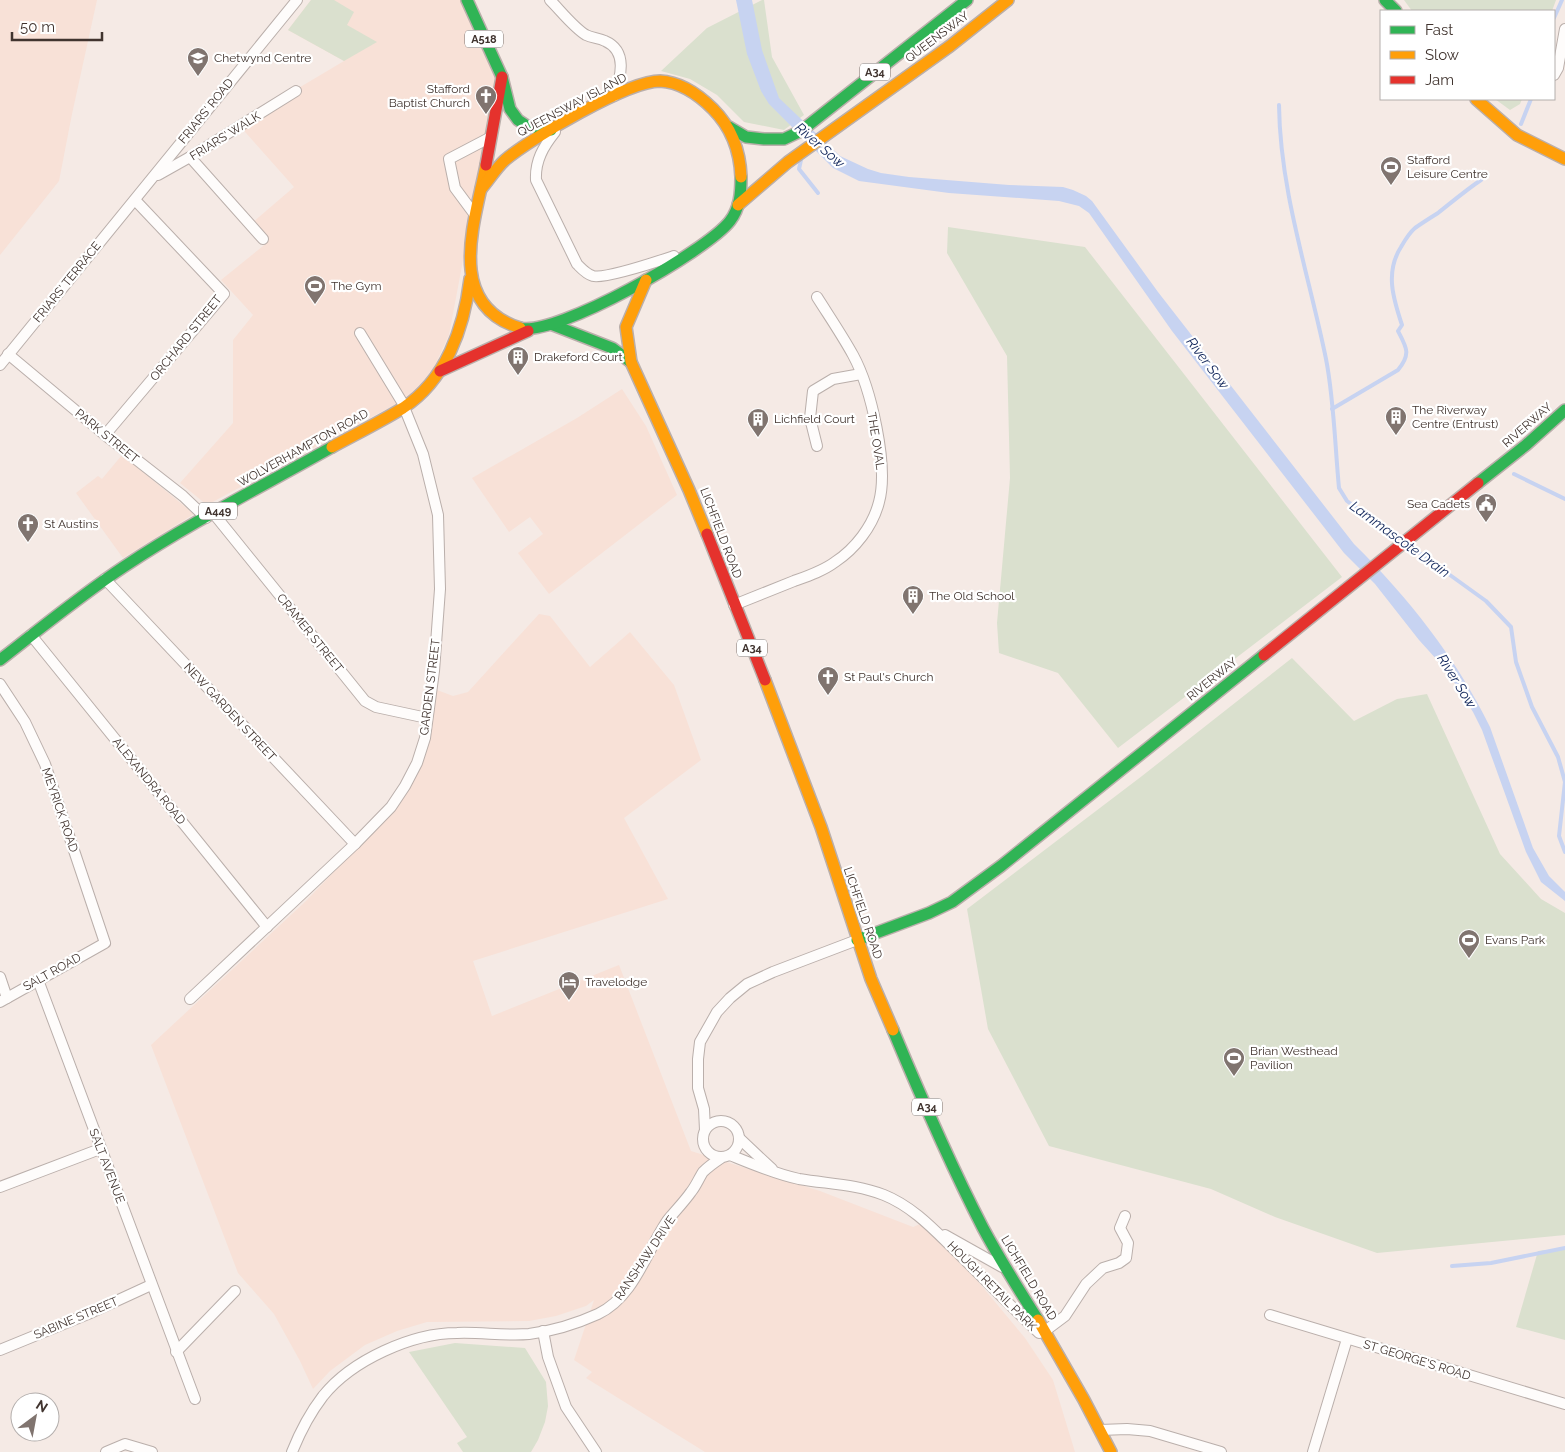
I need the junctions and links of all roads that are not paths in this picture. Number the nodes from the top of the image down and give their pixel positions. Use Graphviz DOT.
graph roads {
  1 [pos="297,0"];
  2 [pos="467,0"];
  3 [pos="550,0"];
  4 [pos="967,0"];
  5 [pos="1008,0"];
  6 [pos="1385,0"];
  7 [pos="1395,10"];
  8 [pos="1565,29"];
  9 [pos="1555,73"];
  10 [pos="502,77"];
  11 [pos="296,92"];
  12 [pos="614,96"];
  13 [pos="1477,100"];
  14 [pos="556,127"];
  15 [pos="729,127"];
  16 [pos="491,137"];
  17 [pos="190,157"];
  18 [pos="1565,159"];
  19 [pos="152,178"];
  20 [pos="481,189"];
  21 [pos="135,200"];
  22 [pos="738,205"];
  23 [pos="475,215"];
  24 [pos="263,239"];
  25 [pos="701,247"];
  26 [pos="471,271"];
  27 [pos="646,280"];
  28 [pos="817,297"];
  29 [pos="553,325"];
  30 [pos="528,330"];
  31 [pos="360,333"];
  32 [pos="8,354"];
  33 [pos="631,362"];
  34 [pos="0,366"];
  35 [pos="440,371"];
  36 [pos="861,374"];
  37 [pos="404,407"];
  38 [pos="1565,410"];
  39 [pos="106,435"];
  40 [pos="817,446"];
  41 [pos="210,516"];
  42 [pos="105,579"];
  43 [pos="734,605"];
  44 [pos="31,635"];
  45 [pos="1,658"];
  46 [pos="0,684"];
  47 [pos="427,718"];
  48 [pos="355,844"];
  49 [pos="268,927"];
  50 [pos="857,940"];
  51 [pos="105,943"];
  52 [pos="0,977"];
  53 [pos="38,980"];
  54 [pos="190,999"];
  55 [pos="4,1000"];
  56 [pos="704,1110"];
  57 [pos="721,1120"];
  58 [pos="705,1130"];
  59 [pos="740,1139"];
  60 [pos="100,1149"];
  61 [pos="706,1150"];
  62 [pos="726,1156"];
  63 [pos="704,1171"];
  64 [pos="776,1173"];
  65 [pos="0,1187"];
  66 [pos="1125,1216"];
  67 [pos="931,1227"];
  68 [pos="1006,1269"];
  69 [pos="152,1285"];
  70 [pos="235,1291"];
  71 [pos="1270,1315"];
  72 [pos="1045,1331"];
  73 [pos="543,1332"];
  74 [pos="1347,1339"];
  75 [pos="1053,1346"];
  76 [pos="0,1350"];
  77 [pos="176,1352"];
  78 [pos="195,1400"];
  79 [pos="1565,1404"];
  80 [pos="1100,1430"];
  81 [pos="106,1452"];
  82 [pos="152,1452"];
  83 [pos="292,1452"];
  84 [pos="596,1452"];
  85 [pos="1111,1452"];
  86 [pos="1222,1452"];
  87 [pos="1313,1452"];
  1 -- 19 [label="street, FRIARS' ROAD"];
  2 -- 10 [label="main road, A518"];
  3 -- 12 [label="street"];
  4 -- 15 [label="main road, QUEENSWAY / A34"];
  5 -- 22 [label="main road, QUEENSWAY / A34"];
  6 -- 7 [label="main road"];
  8 -- 9 [label="street"];
  10 -- 14 [label="main road, A518"];
  10 -- 16 [label="main road"];
  11 -- 17 [label="street, FRIARS' WALK"];
  12 -- 14 [label="main road, QUEENSWAY ISLAND"];
  12 -- 15 [label="main road, QUEENSWAY ISLAND"];
  13 -- 18 [label="main road"];
  14 -- 20 [label="main road, QUEENSWAY ISLAND"];
  14 -- 25 [label="street"];
  15 -- 22 [label="main road, QUEENSWAY ISLAND"];
  16 -- 20 [label="main road"];
  16 -- 23 [label="street"];
  17 -- 19 [label="street, FRIARS' WALK"];
  17 -- 24 [label="street"];
  19 -- 21 [label="street, FRIARS' ROAD"];
  20 -- 23 [label="main road, QUEENSWAY ISLAND"];
  21 -- 32 [label="street, FRIARS' TERRACE"];
  21 -- 39 [label="street, ORCHARD STREET"];
  22 -- 25 [label="main road, QUEENSWAY ISLAND"];
  23 -- 26 [label="main road, QUEENSWAY ISLAND"];
  25 -- 27 [label="main road, QUEENSWAY ISLAND"];
  26 -- 30 [label="main road, QUEENSWAY ISLAND"];
  26 -- 35 [label="main road, WOLVERHAMPTON ROAD / A449"];
  27 -- 29 [label="main road, QUEENSWAY ISLAND"];
  27 -- 33 [label="main road, LICHFIELD ROAD / A34"];
  28 -- 36 [label="street, THE OVAL"];
  29 -- 30 [label="main road, QUEENSWAY ISLAND"];
  29 -- 33 [label="main road, LICHFIELD ROAD"];
  30 -- 35 [label="main road, WOLVERHAMPTON ROAD / A449"];
  31 -- 37 [label="street, GARDEN STREET"];
  32 -- 34 [label="street, FRIARS' TERRACE"];
  32 -- 39 [label="street, PARK STREET"];
  33 -- 43 [label="main road, LICHFIELD ROAD / A34"];
  35 -- 37 [label="main road, WOLVERHAMPTON ROAD / A449"];
  36 -- 40 [label="street"];
  36 -- 43 [label="street, THE OVAL"];
  37 -- 41 [label="main road, WOLVERHAMPTON ROAD / A449"];
  37 -- 47 [label="street, GARDEN STREET"];
  38 -- 50 [label="main road, RIVERWAY"];
  39 -- 41 [label="street, PARK STREET"];
  41 -- 42 [label="main road, WOLVERHAMPTON ROAD / A449"];
  41 -- 47 [label="street, CRAMER STREET"];
  42 -- 44 [label="main road, WOLVERHAMPTON ROAD / A449"];
  42 -- 48 [label="street, NEW GARDEN STREET"];
  43 -- 50 [label="main road, LICHFIELD ROAD / A34"];
  44 -- 45 [label="main road, WOLVERHAMPTON ROAD / A449"];
  44 -- 49 [label="street, ALEXANDRA ROAD"];
  46 -- 51 [label="street, MEYRICK ROAD"];
  47 -- 48 [label="street, GARDEN STREET"];
  48 -- 49 [label="street, GARDEN STREET"];
  49 -- 54 [label="street, GARDEN STREET"];
  50 -- 56 [label="street"];
  50 -- 68 [label="main road, LICHFIELD ROAD / A34"];
  51 -- 53 [label="street, SALT ROAD"];
  52 -- 55 [label="street"];
  53 -- 55 [label="street, SALT ROAD"];
  53 -- 60 [label="street, SALT AVENUE"];
  56 -- 57 [label="street"];
  56 -- 58 [label="street"];
  57 -- 58 [label="street"];
  57 -- 59 [label="street"];
  58 -- 61 [label="street"];
  59 -- 62 [label="street"];
  59 -- 64 [label="street"];
  60 -- 65 [label="street"];
  60 -- 69 [label="street, SALT AVENUE"];
  61 -- 62 [label="street"];
  61 -- 63 [label="street, RANSHAW DRIVE"];
  62 -- 63 [label="street, RANSHAW DRIVE"];
  62 -- 64 [label="street, HOUGH RETAIL PARK"];
  63 -- 73 [label="street, RANSHAW DRIVE"];
  64 -- 67 [label="street, HOUGH RETAIL PARK"];
  66 -- 72 [label="street"];
  67 -- 68 [label="street, HOUGH RETAIL PARK"];
  67 -- 75 [label="street, HOUGH RETAIL PARK"];
  68 -- 72 [label="main road, LICHFIELD ROAD / A34"];
  69 -- 76 [label="street, SABINE STREET"];
  69 -- 77 [label="street, SALT AVENUE"];
  70 -- 77 [label="street"];
  71 -- 74 [label="street, ST GEORGE'S ROAD"];
  72 -- 75 [label="main road, LICHFIELD ROAD / A34"];
  73 -- 83 [label="street, RANSHAW DRIVE"];
  73 -- 84 [label="street"];
  74 -- 79 [label="street, ST GEORGE'S ROAD"];
  74 -- 87 [label="street"];
  75 -- 80 [label="main road, LICHFIELD ROAD / A34"];
  77 -- 78 [label="street, SALT AVENUE"];
  80 -- 85 [label="main road, LICHFIELD ROAD / A34"];
  80 -- 86 [label="street"];
  81 -- 82 [label="street"];
}
